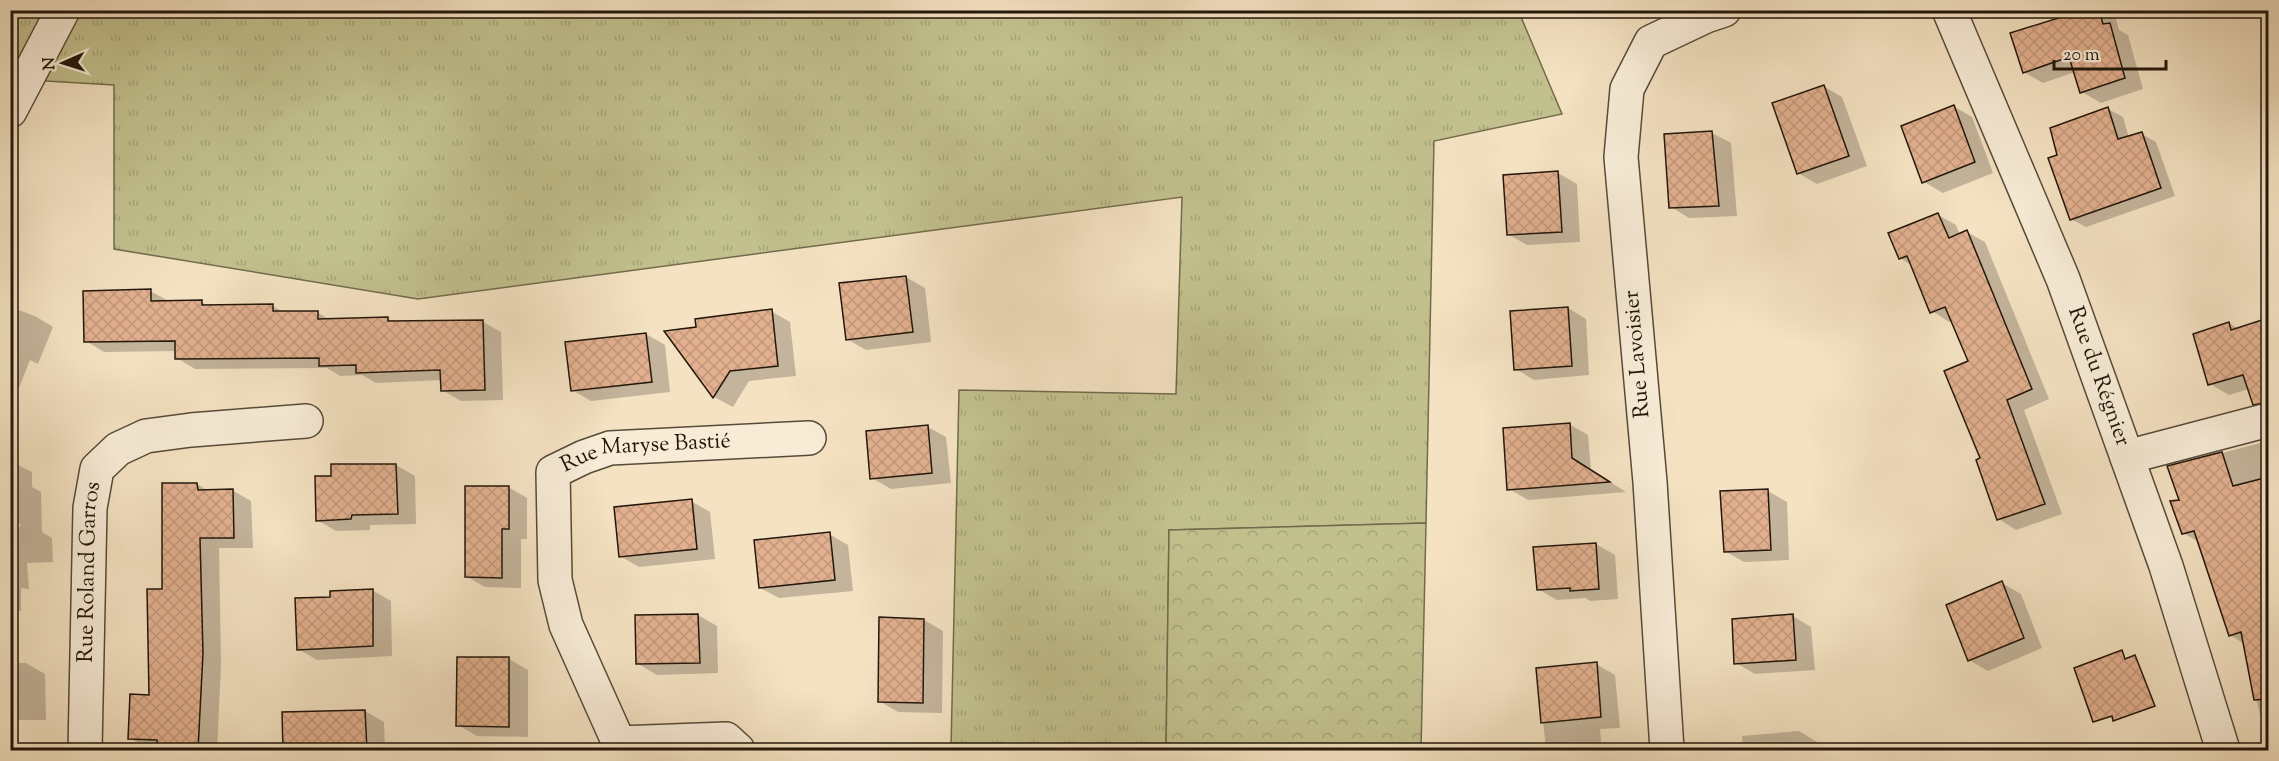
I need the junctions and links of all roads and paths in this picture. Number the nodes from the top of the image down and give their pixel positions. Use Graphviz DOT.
graph roads {
  1 [pos="63,10"];
  2 [pos="1724,10"];
  3 [pos="1949,10"];
  4 [pos="10,111"];
  5 [pos="2268,420"];
  6 [pos="306,422"];
  7 [pos="808,438"];
  8 [pos="2127,457"];
  9 [pos="620,747"];
  10 [pos="85,750"];
  11 [pos="738,750"];
  12 [pos="1667,750"];
  13 [pos="2223,750"];
  1 -- 4 [label="street"];
  2 -- 12 [label="street, Rue Lavoisier"];
  3 -- 8 [label="street, Rue du Régnier"];
  5 -- 8 [label="street"];
  6 -- 10 [label="street, Rue Roland Garros"];
  7 -- 9 [label="street, Rue Maryse Bastié"];
  8 -- 13 [label="street, Rue du Régnier"];
  9 -- 11 [label="street, Rue Maryse Bastié"];
}
